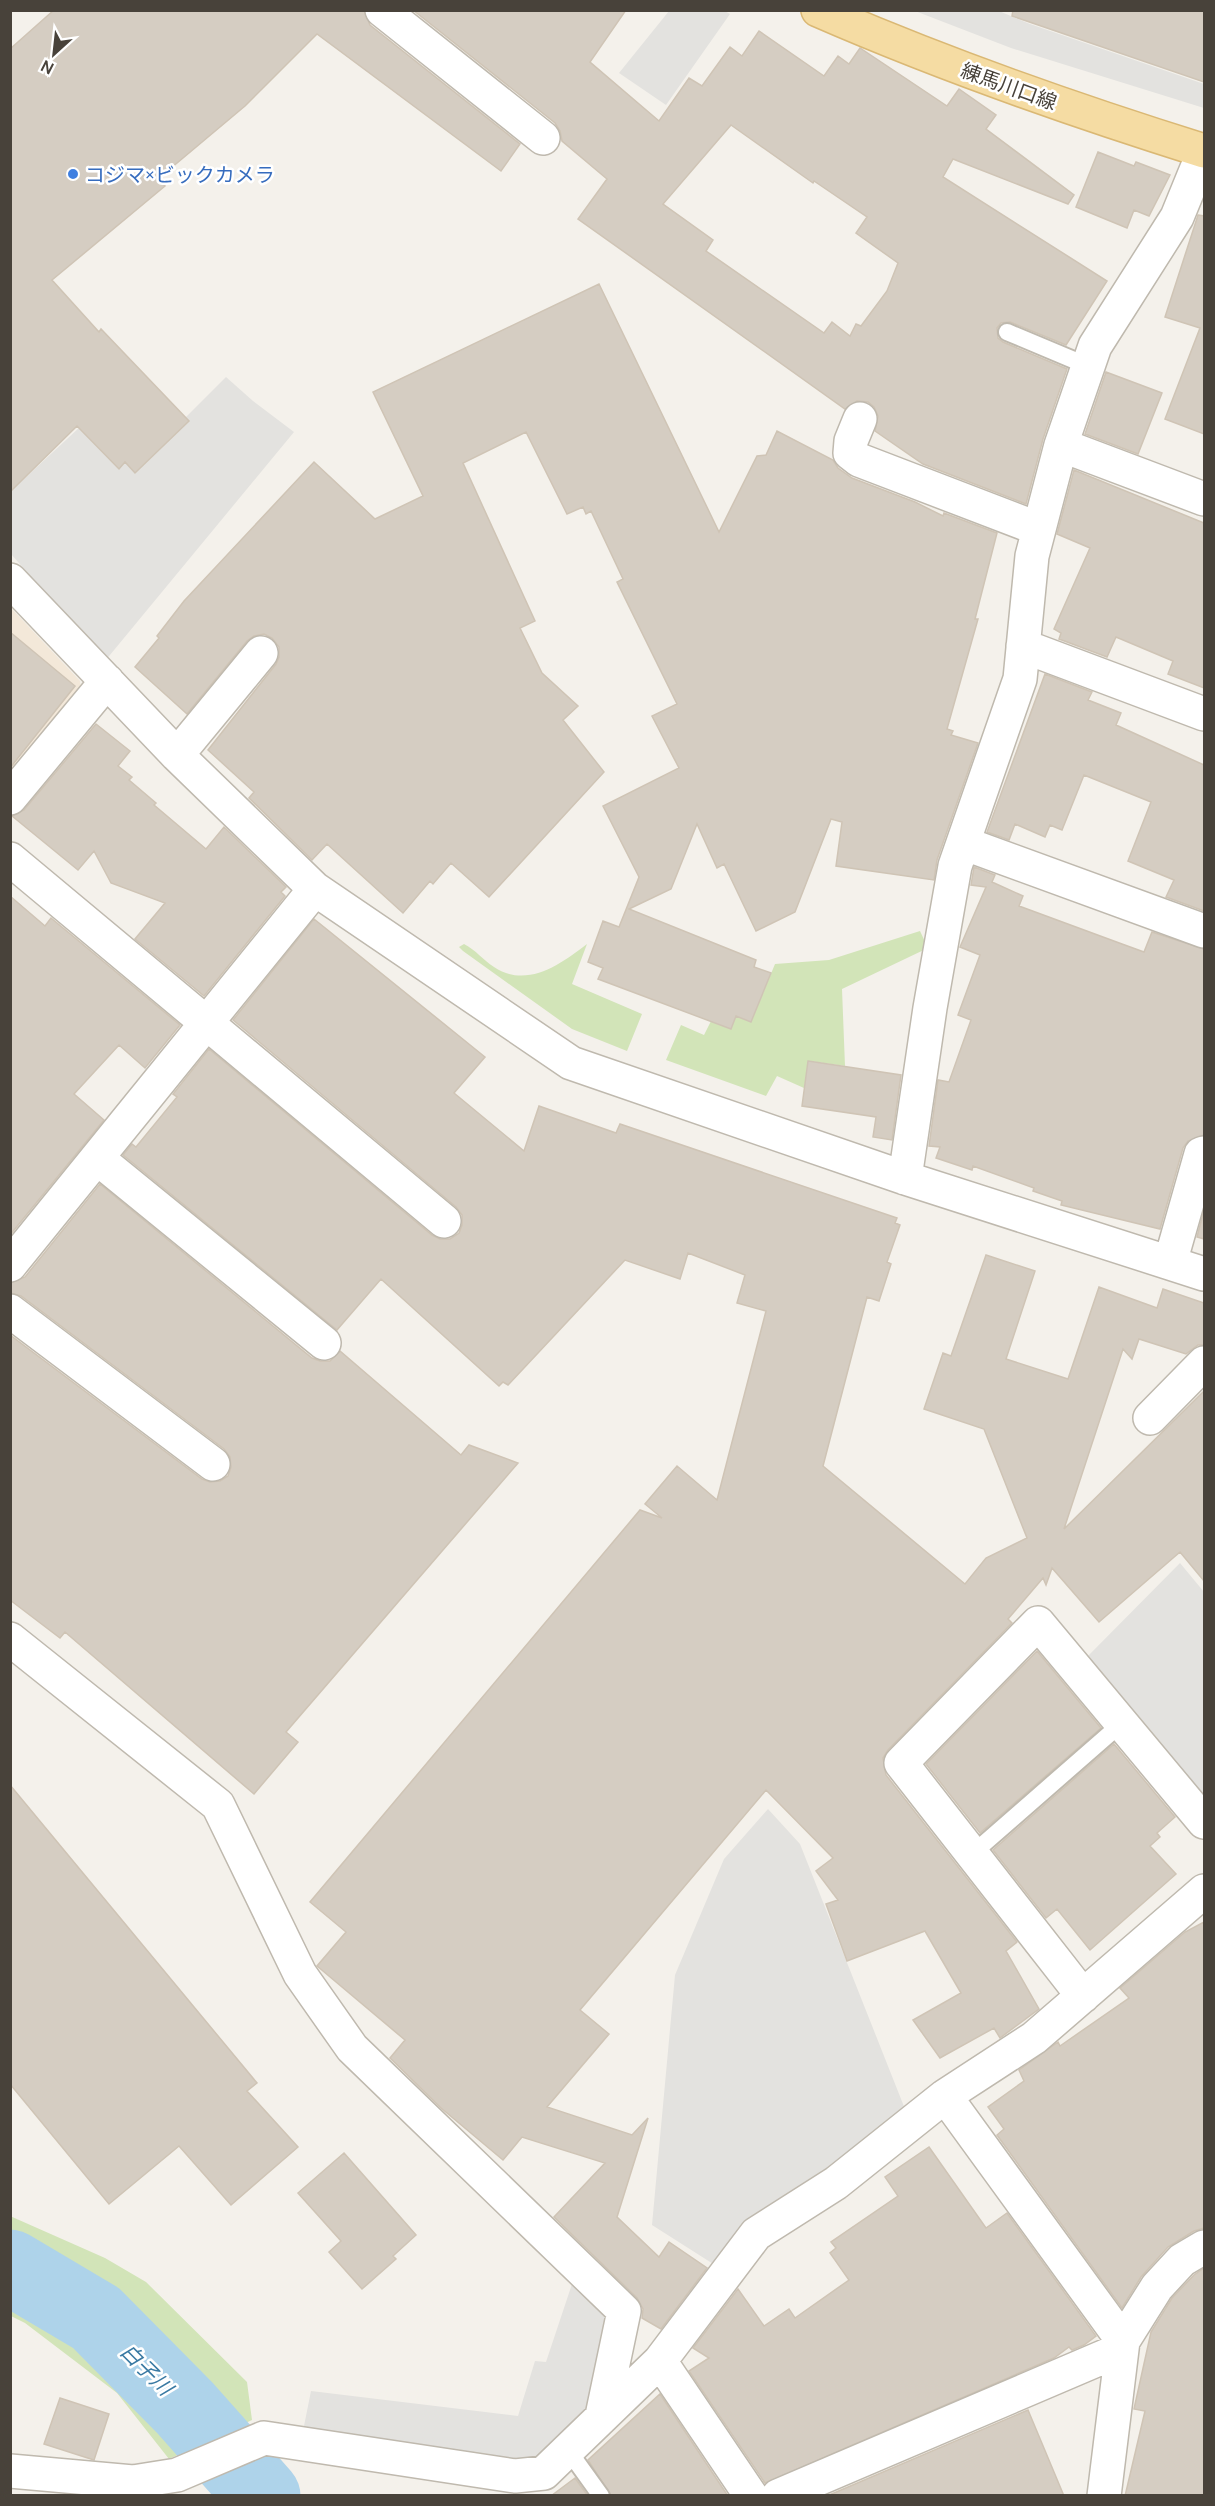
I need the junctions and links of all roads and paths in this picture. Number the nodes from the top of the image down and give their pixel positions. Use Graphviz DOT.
graph roads {
  1 [pos="382,10"];
  2 [pos="818,10"];
  3 [pos="543,138"];
  4 [pos="1204,151"];
  5 [pos="1008,332"];
  6 [pos="1088,366"];
  7 [pos="860,419"];
  8 [pos="1061,445"];
  9 [pos="1204,499"];
  10 [pos="1039,529"];
  11 [pos="10,580"];
  12 [pos="1023,646"];
  13 [pos="261,653"];
  14 [pos="107,681"];
  15 [pos="1204,714"];
  16 [pos="177,755"];
  17 [pos="10,798"];
  18 [pos="963,843"];
  19 [pos="10,859"];
  20 [pos="315,889"];
  21 [pos="1204,931"];
  22 [pos="206,1024"];
  23 [pos="1204,1153"];
  24 [pos="97,1158"];
  25 [pos="905,1178"];
  26 [pos="444,1221"];
  27 [pos="1170,1263"];
  28 [pos="10,1264"];
  29 [pos="1204,1274"];
  30 [pos="10,1311"];
  31 [pos="324,1343"];
  32 [pos="1204,1364"];
  33 [pos="1150,1418"];
  34 [pos="213,1464"];
  35 [pos="10,1639"];
  36 [pos="1122,1723"];
  37 [pos="1204,1822"];
  38 [pos="972,1854"];
  39 [pos="1204,1891"];
  40 [pos="1083,1996"];
  41 [pos="945,2096"];
  42 [pos="1204,2247"];
  43 [pos="1122,2345"];
  44 [pos="660,2361"];
  45 [pos="602,2416"];
  46 [pos="568,2450"];
  47 [pos="10,2471"];
  48 [pos="535,2485"];
  49 [pos="601,2496"];
  50 [pos="751,2496"];
  51 [pos="778,2496"];
  52 [pos="1104,2496"];
  1 -- 3 [label="street"];
  2 -- 4 [label="main road, 練馬川口線"];
  4 -- 6 [label="street"];
  5 -- 6 [label="lane"];
  6 -- 8 [label="street"];
  7 -- 10 [label="street"];
  8 -- 9 [label="street"];
  8 -- 10 [label="street"];
  10 -- 12 [label="street"];
  11 -- 14 [label="street"];
  12 -- 15 [label="street"];
  12 -- 18 [label="street"];
  13 -- 16 [label="street"];
  14 -- 16 [label="street"];
  14 -- 17 [label="street"];
  16 -- 20 [label="street"];
  18 -- 21 [label="street"];
  18 -- 25 [label="street"];
  19 -- 22 [label="street"];
  20 -- 22 [label="street"];
  20 -- 25 [label="street"];
  22 -- 24 [label="street"];
  22 -- 26 [label="street"];
  23 -- 27 [label="street"];
  24 -- 28 [label="street"];
  24 -- 31 [label="street"];
  25 -- 27 [label="street"];
  27 -- 29 [label="street"];
  30 -- 34 [label="street"];
  32 -- 33 [label="street"];
  35 -- 45 [label="street"];
  36 -- 37 [label="street"];
  36 -- 38 [label="lane"];
  36 -- 38 [label="street"];
  38 -- 40 [label="street"];
  39 -- 40 [label="street"];
  40 -- 41 [label="street"];
  41 -- 43 [label="street"];
  41 -- 44 [label="street"];
  42 -- 43 [label="street"];
  43 -- 51 [label="street"];
  43 -- 52 [label="street"];
  44 -- 45 [label="street"];
  44 -- 50 [label="street"];
  45 -- 46 [label="street"];
  46 -- 48 [label="street"];
  46 -- 49 [label="lane"];
  47 -- 48 [label="street"];
}
